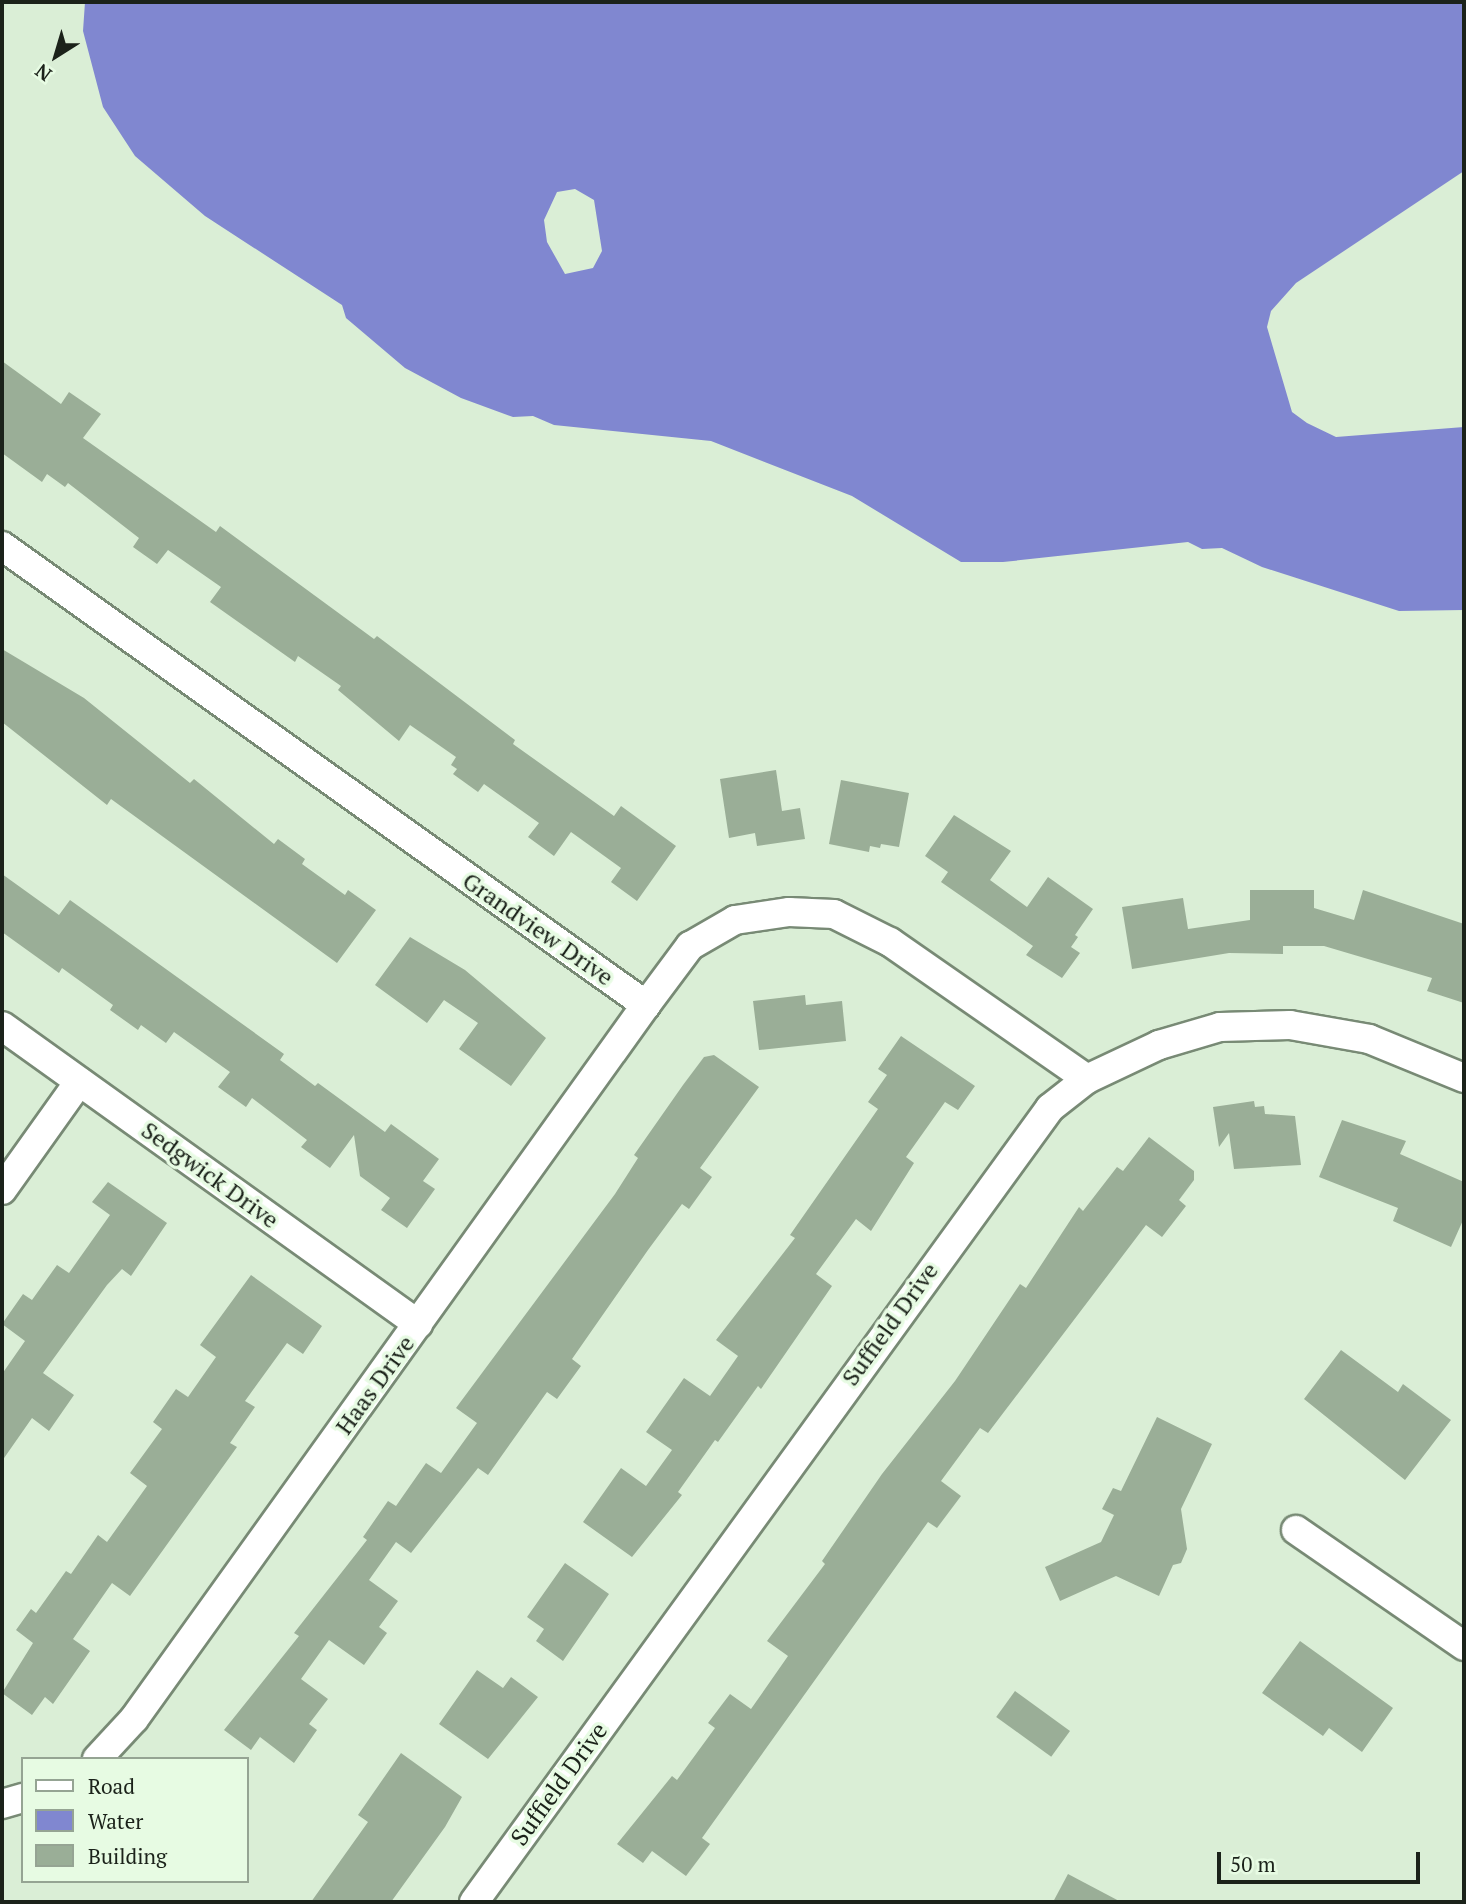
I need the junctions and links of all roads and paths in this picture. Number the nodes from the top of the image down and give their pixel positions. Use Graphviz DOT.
graph roads {
  1 [pos="2,546"];
  2 [pos="646,1005"];
  3 [pos="2,1026"];
  4 [pos="1464,1077"];
  5 [pos="1087,1079"];
  6 [pos="79,1082"];
  7 [pos="2,1191"];
  8 [pos="418,1324"];
  9 [pos="1296,1530"];
  10 [pos="1464,1646"];
  11 [pos="99,1757"];
  12 [pos="21,1799"];
  13 [pos="2,1804"];
  14 [pos="474,1902"];
  1 -- 2 [label="street, Grandview Drive"];
  2 -- 5 [label="street"];
  2 -- 8 [label="street, Haas Drive"];
  3 -- 6 [label="street, Sedgwick Drive"];
  4 -- 5 [label="street, Suffield Drive"];
  5 -- 14 [label="street, Suffield Drive"];
  6 -- 7 [label="street"];
  6 -- 8 [label="street, Sedgwick Drive"];
  8 -- 11 [label="street, Haas Drive"];
  9 -- 10 [label="street"];
  12 -- 13 [label="street"];
}
